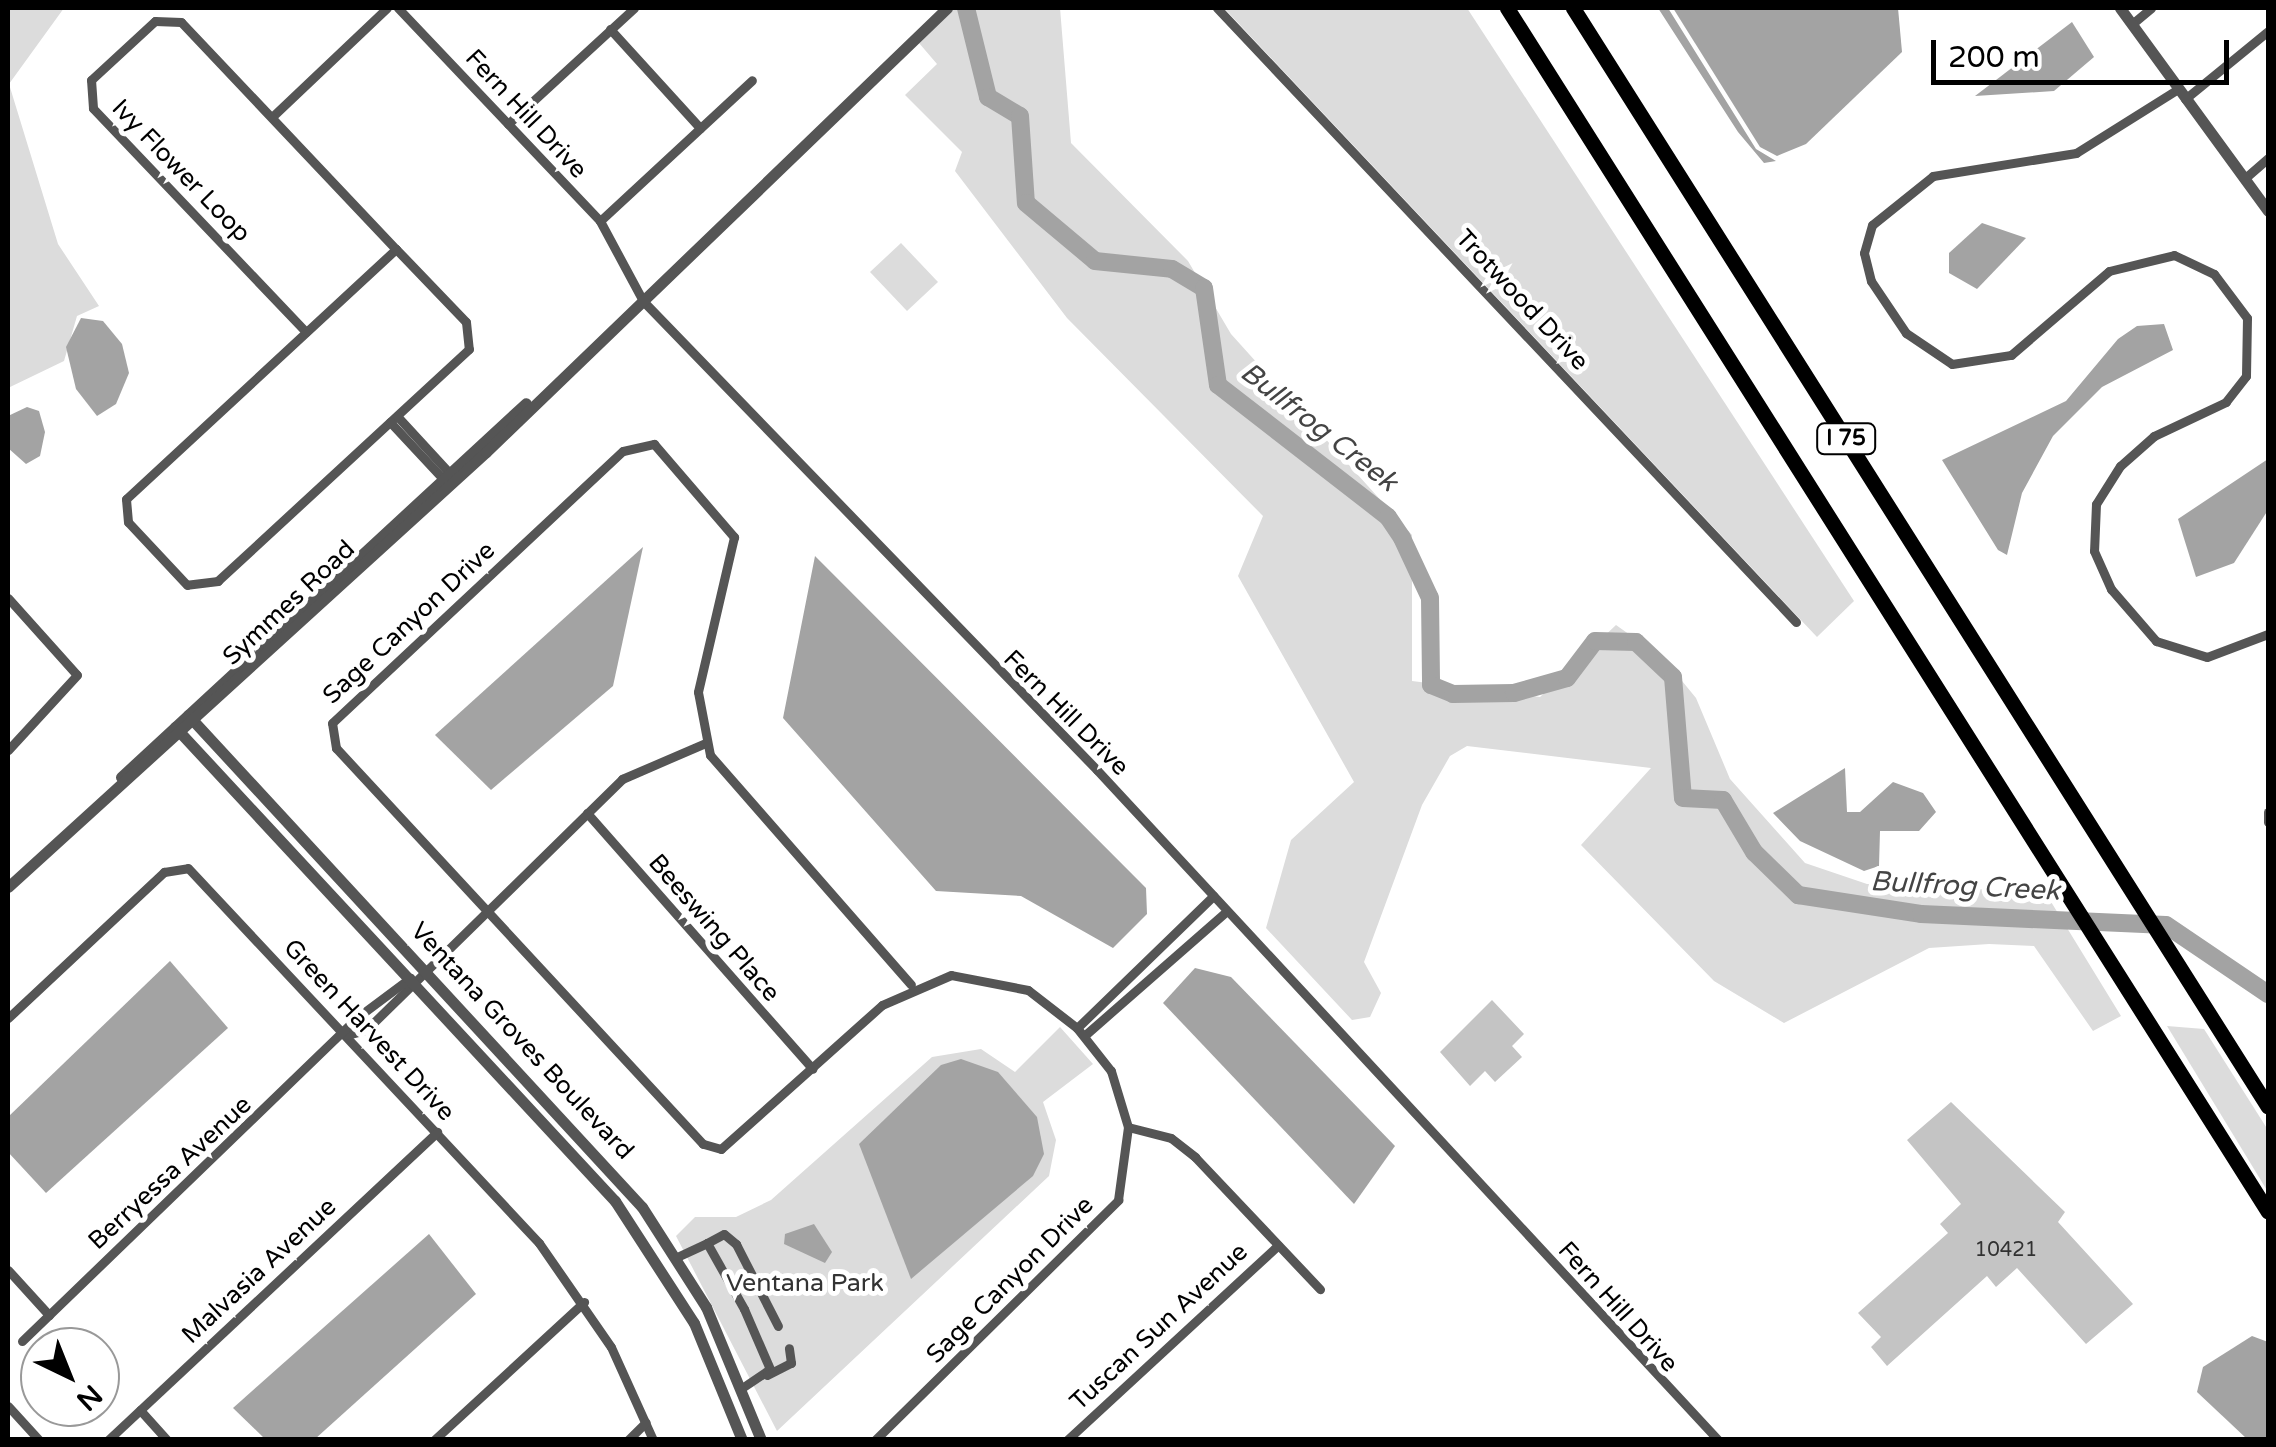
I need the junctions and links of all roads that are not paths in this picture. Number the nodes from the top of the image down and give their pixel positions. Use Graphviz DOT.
graph roads {
  1 [pos="388,8"];
  2 [pos="398,8"];
  3 [pos="634,8"];
  4 [pos="947,8"];
  5 [pos="1216,8"];
  6 [pos="1507,8"];
  7 [pos="1573,8"];
  8 [pos="2110,8"];
  9 [pos="2120,8"];
  10 [pos="2150,8"];
  11 [pos="2132,24"];
  12 [pos="610,30"];
  13 [pos="2268,30"];
  14 [pos="2150,52"];
  15 [pos="752,80"];
  16 [pos="2181,94"];
  17 [pos="273,116"];
  18 [pos="508,124"];
  19 [pos="700,128"];
  20 [pos="2268,158"];
  21 [pos="2244,179"];
  22 [pos="2268,211"];
  23 [pos="600,221"];
  24 [pos="396,249"];
  25 [pos="642,301"];
  26 [pos="306,332"];
  27 [pos="394,419"];
  28 [pos="449,479"];
  29 [pos="8,598"];
  30 [pos="1796,622"];
  31 [pos="2268,634"];
  32 [pos="191,718"];
  33 [pos="178,730"];
  34 [pos="706,744"];
  35 [pos="8,750"];
  36 [pos="2268,812"];
  37 [pos="587,813"];
  38 [pos="2268,822"];
  39 [pos="8,886"];
  40 [pos="1213,896"];
  41 [pos="487,908"];
  42 [pos="1227,911"];
  43 [pos="422,967"];
  44 [pos="410,978"];
  45 [pos="911,986"];
  46 [pos="8,1018"];
  47 [pos="1081,1032"];
  48 [pos="347,1035"];
  49 [pos="813,1069"];
  50 [pos="2268,1107"];
  51 [pos="1128,1126"];
  52 [pos="437,1132"];
  53 [pos="2268,1212"];
  54 [pos="640,1235"];
  55 [pos="707,1243"];
  56 [pos="1278,1244"];
  57 [pos="677,1257"];
  58 [pos="8,1270"];
  59 [pos="1320,1288"];
  60 [pos="584,1302"];
  61 [pos="48,1315"];
  62 [pos="778,1326"];
  63 [pos="36,1327"];
  64 [pos="789,1348"];
  65 [pos="767,1375"];
  66 [pos="742,1388"];
  67 [pos="728,1399"];
  68 [pos="8,1406"];
  69 [pos="140,1410"];
  70 [pos="646,1422"];
  71 [pos="38,1440"];
  72 [pos="108,1440"];
  73 [pos="168,1440"];
  74 [pos="434,1440"];
  75 [pos="628,1440"];
  76 [pos="652,1440"];
  77 [pos="742,1440"];
  78 [pos="761,1440"];
  79 [pos="874,1440"];
  80 [pos="1067,1440"];
  81 [pos="1718,1440"];
  1 -- 17 [label="street"];
  2 -- 18 [label="street, Fern Hill Drive"];
  3 -- 12 [label="street"];
  4 -- 25 [label="street, Symmes Road"];
  5 -- 30 [label="street, Trotwood Drive"];
  6 -- 53 [label="highway, I 75"];
  7 -- 50 [label="highway, I 75"];
  8 -- 14 [label="street"];
  9 -- 11 [label="street"];
  10 -- 11 [label="street"];
  11 -- 14 [label="street"];
  12 -- 18 [label="street"];
  12 -- 19 [label="street"];
  13 -- 16 [label="street"];
  14 -- 16 [label="street"];
  15 -- 19 [label="street"];
  16 -- 21 [label="street"];
  16 -- 31 [label="street"];
  17 -- 24 [label="street, Ivy Flower Loop"];
  17 -- 26 [label="street, Ivy Flower Loop"];
  18 -- 23 [label="street, Fern Hill Drive"];
  19 -- 23 [label="street"];
  20 -- 21 [label="street"];
  21 -- 22 [label="street"];
  23 -- 25 [label="street, Fern Hill Drive"];
  24 -- 26 [label="street, Ivy Flower Loop"];
  24 -- 27 [label="street, Ivy Flower Loop"];
  25 -- 28 [label="street, Symmes Road"];
  25 -- 40 [label="street, Fern Hill Drive"];
  26 -- 27 [label="street, Ivy Flower Loop"];
  27 -- 28 [label="street"];
  28 -- 32 [label="street, Symmes Road"];
  29 -- 35 [label="street"];
  32 -- 33 [label="street, Symmes Road"];
  32 -- 43 [label="street, Ventana Groves Boulevard"];
  33 -- 39 [label="street, Symmes Road"];
  33 -- 44 [label="street, Ventana Groves Boulevard"];
  34 -- 37 [label="street, Berryessa Avenue"];
  34 -- 41 [label="street, Sage Canyon Drive"];
  34 -- 45 [label="street, Sage Canyon Drive"];
  36 -- 38 [label="street"];
  37 -- 41 [label="street, Berryessa Avenue"];
  37 -- 49 [label="street, Beeswing Place"];
  40 -- 42 [label="street, Fern Hill Drive"];
  40 -- 47 [label="street"];
  41 -- 43 [label="street, Berryessa Avenue"];
  41 -- 49 [label="street, Sage Canyon Drive"];
  42 -- 47 [label="street"];
  42 -- 81 [label="street, Fern Hill Drive"];
  43 -- 44 [label="street, Berryessa Avenue"];
  43 -- 57 [label="street, Ventana Groves Boulevard"];
  44 -- 48 [label="street, Berryessa Avenue"];
  44 -- 48 [label="street, Berryessa Avenue"];
  44 -- 54 [label="street, Ventana Groves Boulevard"];
  45 -- 47 [label="street, Sage Canyon Drive"];
  45 -- 49 [label="street, Sage Canyon Drive"];
  46 -- 48 [label="street, Green Harvest Drive"];
  47 -- 51 [label="street"];
  48 -- 52 [label="street, Green Harvest Drive"];
  48 -- 61 [label="street, Berryessa Avenue"];
  51 -- 56 [label="street"];
  51 -- 79 [label="street, Sage Canyon Drive"];
  52 -- 60 [label="street, Green Harvest Drive"];
  52 -- 69 [label="street, Malvasia Avenue"];
  54 -- 57 [label="street"];
  54 -- 67 [label="street, Ventana Groves Boulevard"];
  55 -- 57 [label="street"];
  55 -- 62 [label="street"];
  55 -- 65 [label="street"];
  56 -- 59 [label="street"];
  56 -- 80 [label="street, Tuscan Sun Avenue"];
  57 -- 66 [label="street, Ventana Groves Boulevard"];
  58 -- 61 [label="street"];
  60 -- 70 [label="street, Green Harvest Drive"];
  60 -- 74 [label="street"];
  61 -- 63 [label="street, Berryessa Avenue"];
  64 -- 65 [label="street"];
  65 -- 66 [label="street"];
  66 -- 67 [label="street"];
  66 -- 78 [label="street, Ventana Groves Boulevard"];
  67 -- 77 [label="street, Ventana Groves Boulevard"];
  68 -- 71 [label="street"];
  69 -- 72 [label="street, Malvasia Avenue"];
  69 -- 73 [label="street"];
  70 -- 75 [label="street"];
  70 -- 76 [label="street, Green Harvest Drive"];
}
